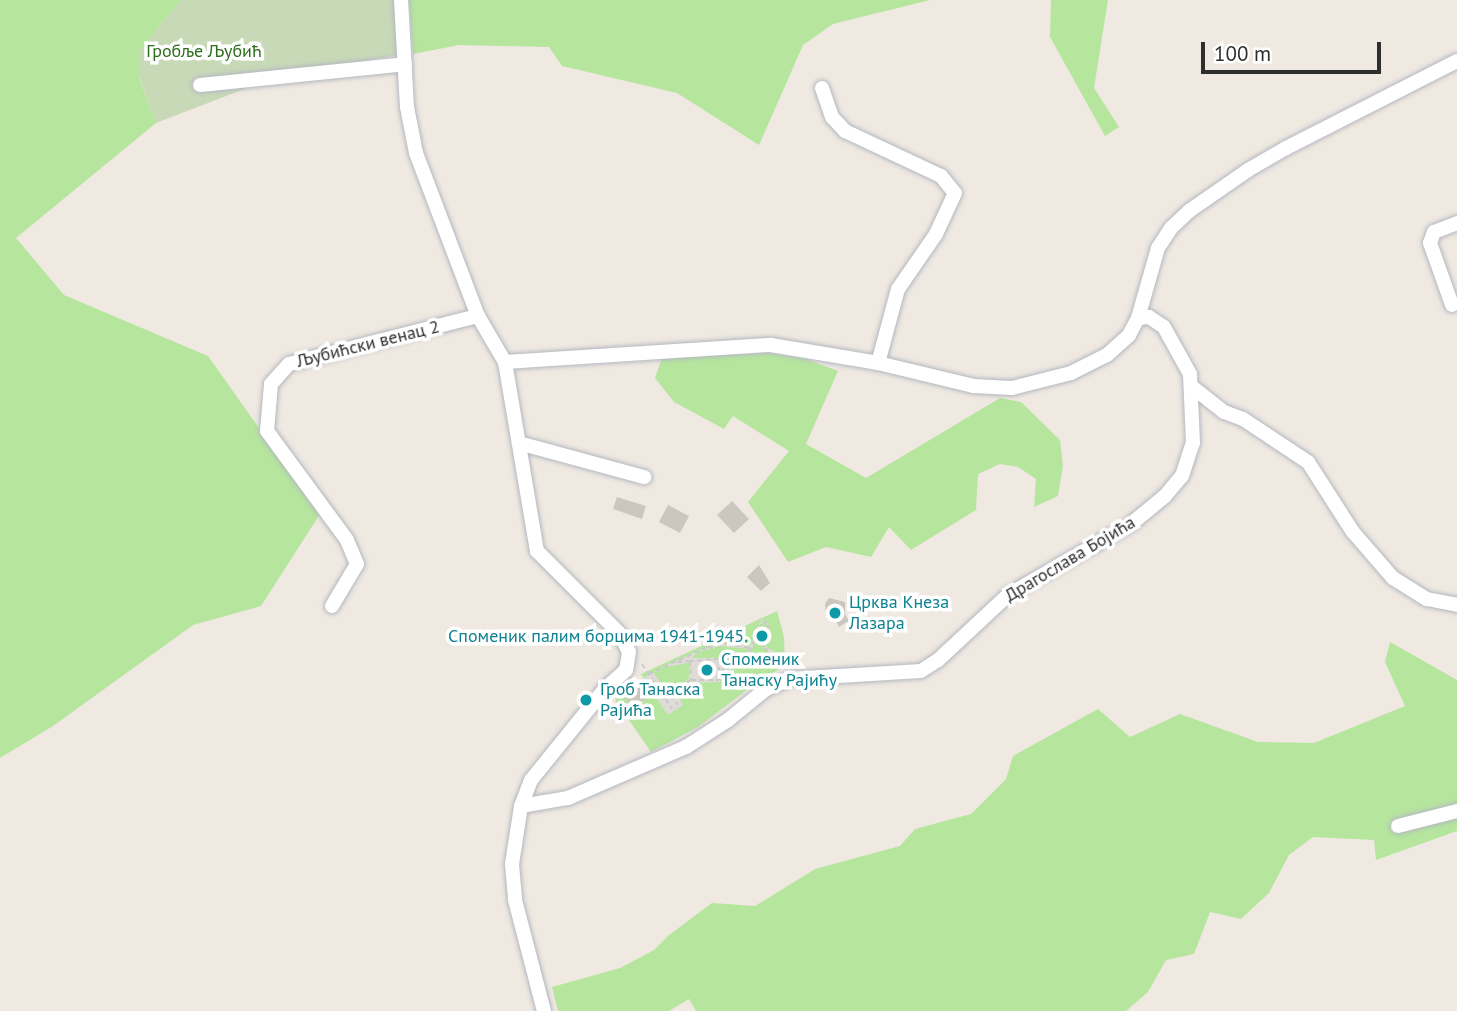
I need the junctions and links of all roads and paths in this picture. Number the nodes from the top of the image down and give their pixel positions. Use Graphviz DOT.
graph roads {
  1 [pos="401,0"];
  2 [pos="1457,61"];
  3 [pos="405,64"];
  4 [pos="200,85"];
  5 [pos="822,88"];
  6 [pos="1457,223"];
  7 [pos="1452,305"];
  8 [pos="478,316"];
  9 [pos="1138,318"];
  10 [pos="505,362"];
  11 [pos="878,363"];
  12 [pos="1191,386"];
  13 [pos="519,443"];
  14 [pos="644,477"];
  15 [pos="1457,605"];
  16 [pos="332,606"];
  17 [pos="751,648"];
  18 [pos="629,652"];
  19 [pos="707,660"];
  20 [pos="690,661"];
  21 [pos="675,662"];
  22 [pos="719,671"];
  23 [pos="648,674"];
  24 [pos="691,680"];
  25 [pos="708,680"];
  26 [pos="782,681"];
  27 [pos="656,685"];
  28 [pos="647,690"];
  29 [pos="670,694"];
  30 [pos="665,698"];
  31 [pos="678,705"];
  32 [pos="672,709"];
  33 [pos="521,806"];
  34 [pos="1457,811"];
  35 [pos="1398,826"];
  36 [pos="544,1011"];
  1 -- 3 [label="street"];
  2 -- 9 [label="street"];
  3 -- 4 [label="street"];
  3 -- 8 [label="street"];
  5 -- 11 [label="street"];
  6 -- 7 [label="street"];
  8 -- 10 [label="street"];
  8 -- 16 [label="street, Љубићски венац 2"];
  9 -- 11 [label="street"];
  9 -- 12 [label="street, Драгослава Бојића"];
  10 -- 11 [label="street"];
  10 -- 13 [label="street"];
  12 -- 15 [label="street"];
  12 -- 26 [label="street, Драгослава Бојића"];
  13 -- 14 [label="street"];
  13 -- 18 [label="street"];
  17 -- 21 [label="path"];
  17 -- 22 [label="path"];
  17 -- 26 [label="path"];
  18 -- 23 [label="path"];
  18 -- 33 [label="street"];
  19 -- 20 [label="path"];
  19 -- 22 [label="path"];
  19 -- 25 [label="path"];
  20 -- 21 [label="path"];
  20 -- 24 [label="path"];
  21 -- 23 [label="path"];
  22 -- 25 [label="path"];
  23 -- 27 [label="path"];
  24 -- 25 [label="path"];
  24 -- 29 [label="path"];
  26 -- 33 [label="street, Драгослава Бојића"];
  27 -- 28 [label="path"];
  27 -- 30 [label="path"];
  29 -- 30 [label="path"];
  29 -- 31 [label="path"];
  30 -- 32 [label="path"];
  33 -- 36 [label="street"];
  34 -- 35 [label="street"];
}
